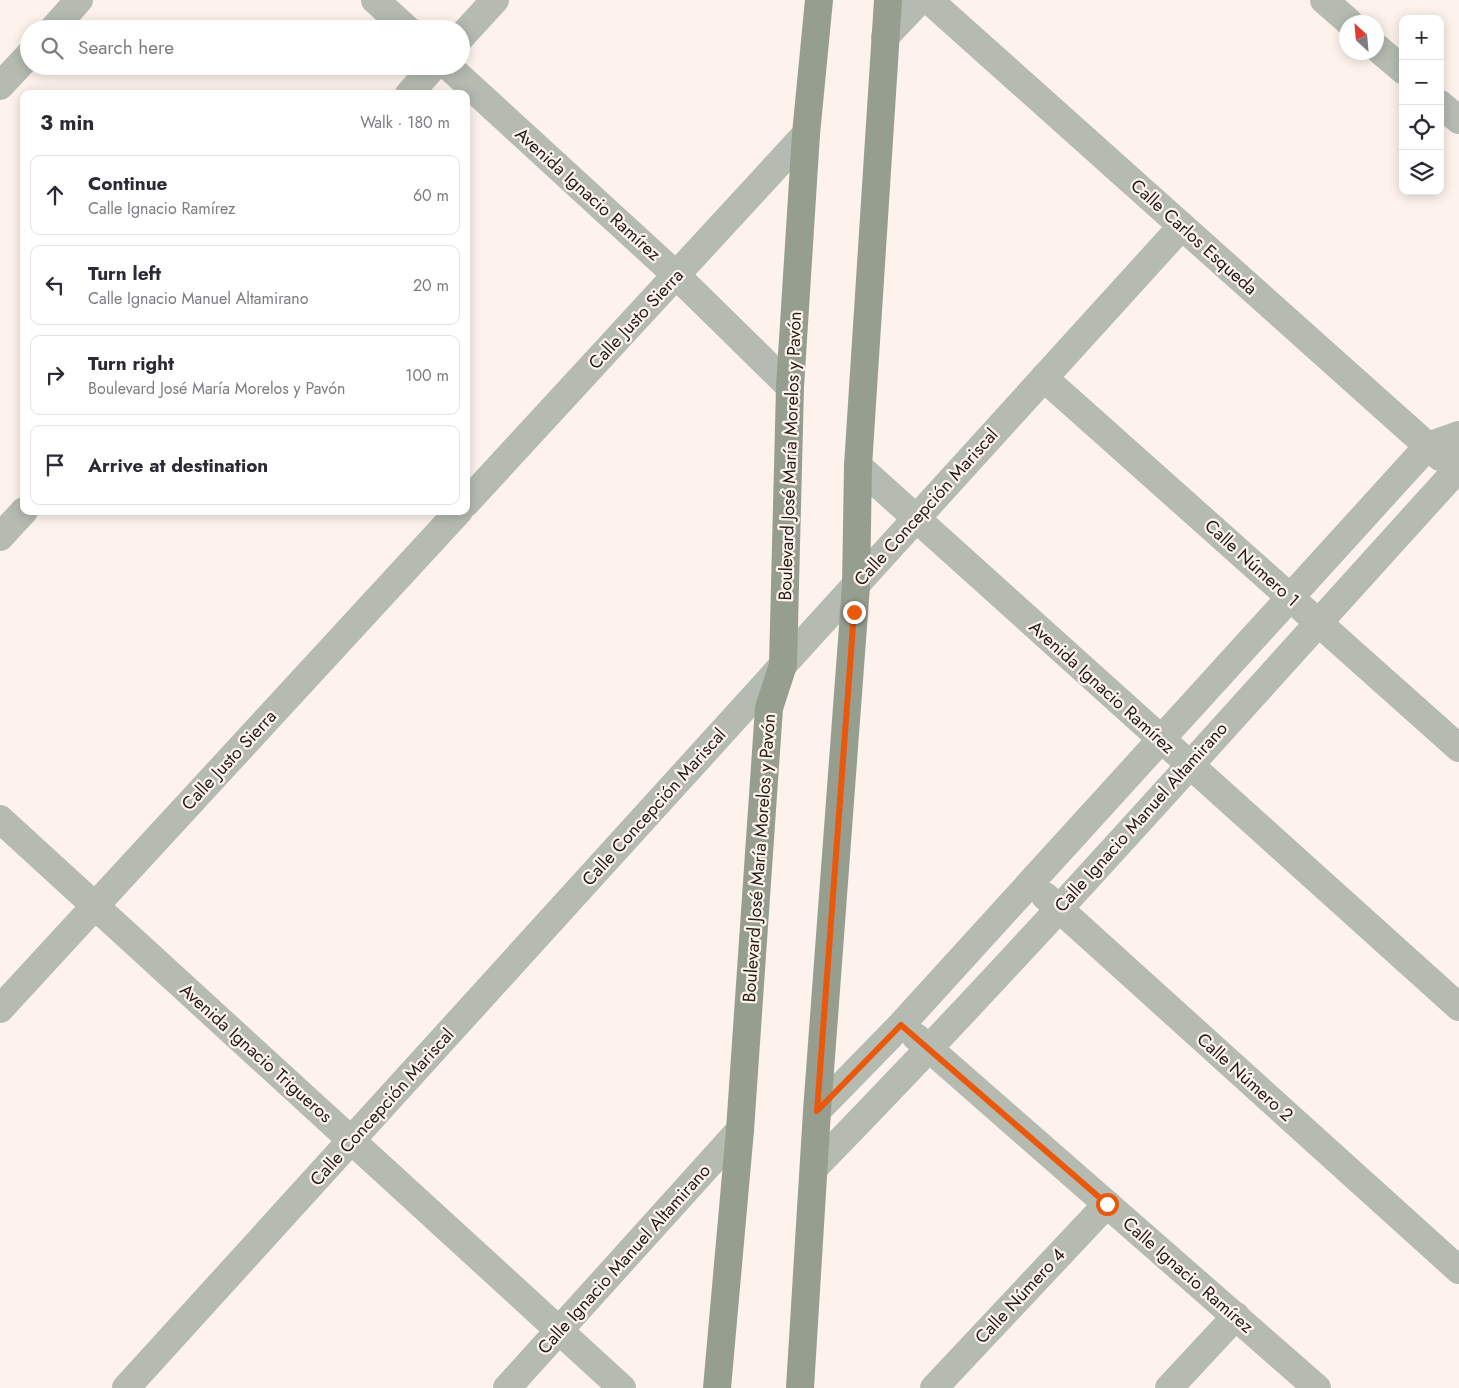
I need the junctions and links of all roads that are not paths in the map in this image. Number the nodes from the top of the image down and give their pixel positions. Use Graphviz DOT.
graph roads {
  1 [pos="79,0"];
  2 [pos="375,0"];
  3 [pos="495,0"];
  4 [pos="818,0"];
  5 [pos="888,0"];
  6 [pos="920,0"];
  7 [pos="929,0"];
  8 [pos="1324,0"];
  9 [pos="1341,15"];
  10 [pos="61,20"];
  11 [pos="396,20"];
  12 [pos="470,27"];
  13 [pos="885,37"];
  14 [pos="1384,54"];
  15 [pos="20,65"];
  16 [pos="1399,67"];
  17 [pos="426,75"];
  18 [pos="458,75"];
  19 [pos="0,86"];
  20 [pos="413,90"];
  21 [pos="1441,105"];
  22 [pos="1459,120"];
  23 [pos="806,134"];
  24 [pos="1182,226"];
  25 [pos="676,275"];
  26 [pos="1044,378"];
  27 [pos="790,387"];
  28 [pos="1459,435"];
  29 [pos="1428,446"];
  30 [pos="858,466"];
  31 [pos="1458,468"];
  32 [pos="470,499"];
  33 [pos="20,515"];
  34 [pos="455,515"];
  35 [pos="916,519"];
  36 [pos="0,537"];
  37 [pos="856,586"];
  38 [pos="1290,598"];
  39 [pos="1318,622"];
  40 [pos="783,665"];
  41 [pos="1161,740"];
  42 [pos="1459,748"];
  43 [pos="1189,764"];
  44 [pos="0,819"];
  45 [pos="1030,883"];
  46 [pos="95,906"];
  47 [pos="1058,908"];
  48 [pos="1459,1007"];
  49 [pos="0,1009"];
  50 [pos="901,1025"];
  51 [pos="930,1050"];
  52 [pos="817,1111"];
  53 [pos="740,1130"];
  54 [pos="351,1140"];
  55 [pos="814,1168"];
  56 [pos="1107,1204"];
  57 [pos="1459,1270"];
  58 [pos="1236,1316"];
  59 [pos="559,1331"];
  60 [pos="126,1388"];
  61 [pos="507,1388"];
  62 [pos="622,1388"];
  63 [pos="717,1388"];
  64 [pos="800,1388"];
  65 [pos="934,1388"];
  66 [pos="1169,1388"];
  67 [pos="1317,1388"];
  1 -- 10 [label="street"];
  2 -- 11 [label="street"];
  3 -- 12 [label="street"];
  4 -- 23 [label="main road, Boulevard José María Morelos y Pavón"];
  5 -- 13 [label="main road"];
  6 -- 13 [label="street"];
  7 -- 24 [label="street, Calle Carlos Esqueda"];
  8 -- 9 [label="street"];
  13 -- 30 [label="main road"];
  14 -- 16 [label="street"];
  15 -- 19 [label="street"];
  17 -- 20 [label="street"];
  18 -- 25 [label="street, Avenida Ignacio Ramírez"];
  21 -- 22 [label="street"];
  23 -- 25 [label="street, Calle Justo Sierra"];
  23 -- 27 [label="main road, Boulevard José María Morelos y Pavón"];
  24 -- 26 [label="street, Calle Concepción Mariscal"];
  24 -- 29 [label="street, Calle Carlos Esqueda"];
  25 -- 27 [label="street, Avenida Ignacio Ramírez"];
  25 -- 32 [label="street, Calle Justo Sierra"];
  26 -- 35 [label="street, Calle Concepción Mariscal"];
  26 -- 38 [label="street, Calle Número 1"];
  27 -- 40 [label="main road, Boulevard José María Morelos y Pavón"];
  28 -- 29 [label="street, Calle Ignacio Manuel Altamirano"];
  29 -- 31 [label="street, Calle Carlos Esqueda"];
  29 -- 38 [label="street, Calle Ignacio Manuel Altamirano"];
  30 -- 35 [label="street, Avenida Ignacio Ramírez"];
  30 -- 37 [label="main road"];
  31 -- 39 [label="street, Calle Ignacio Manuel Altamirano"];
  33 -- 36 [label="street"];
  34 -- 46 [label="street, Calle Justo Sierra"];
  35 -- 37 [label="street, Calle Concepción Mariscal"];
  35 -- 41 [label="street, Avenida Ignacio Ramírez"];
  37 -- 40 [label="street, Calle Concepción Mariscal"];
  37 -- 52 [label="main road"];
  38 -- 39 [label="street, Calle Número 1"];
  38 -- 41 [label="street, Calle Ignacio Manuel Altamirano"];
  39 -- 42 [label="street, Calle Número 1"];
  39 -- 43 [label="street, Calle Ignacio Manuel Altamirano"];
  40 -- 53 [label="main road, Boulevard José María Morelos y Pavón"];
  40 -- 54 [label="street, Calle Concepción Mariscal"];
  41 -- 43 [label="street, Avenida Ignacio Ramírez"];
  41 -- 45 [label="street, Calle Ignacio Manuel Altamirano"];
  43 -- 47 [label="street, Calle Ignacio Manuel Altamirano"];
  43 -- 48 [label="street, Avenida Ignacio Ramírez"];
  44 -- 46 [label="street, Avenida Ignacio Trigueros"];
  45 -- 47 [label="street, Calle Número 2"];
  45 -- 50 [label="street, Calle Ignacio Manuel Altamirano"];
  46 -- 49 [label="street, Calle Justo Sierra"];
  46 -- 54 [label="street, Avenida Ignacio Trigueros"];
  47 -- 51 [label="street, Calle Ignacio Manuel Altamirano"];
  47 -- 57 [label="street, Calle Número 2"];
  50 -- 51 [label="street, Calle Ignacio Ramírez"];
  50 -- 52 [label="street, Calle Ignacio Manuel Altamirano"];
  51 -- 55 [label="street, Calle Ignacio Manuel Altamirano"];
  51 -- 56 [label="street, Calle Ignacio Ramírez"];
  52 -- 55 [label="main road"];
  53 -- 59 [label="street, Calle Ignacio Manuel Altamirano"];
  53 -- 63 [label="main road, Boulevard José María Morelos y Pavón"];
  54 -- 59 [label="street, Avenida Ignacio Trigueros"];
  54 -- 60 [label="street, Calle Concepción Mariscal"];
  55 -- 64 [label="main road"];
  56 -- 58 [label="street, Calle Ignacio Ramírez"];
  56 -- 65 [label="street, Calle Número 4"];
  58 -- 66 [label="street"];
  58 -- 67 [label="street, Calle Ignacio Ramírez"];
  59 -- 61 [label="street, Calle Ignacio Manuel Altamirano"];
  59 -- 62 [label="street, Avenida Ignacio Trigueros"];
}
